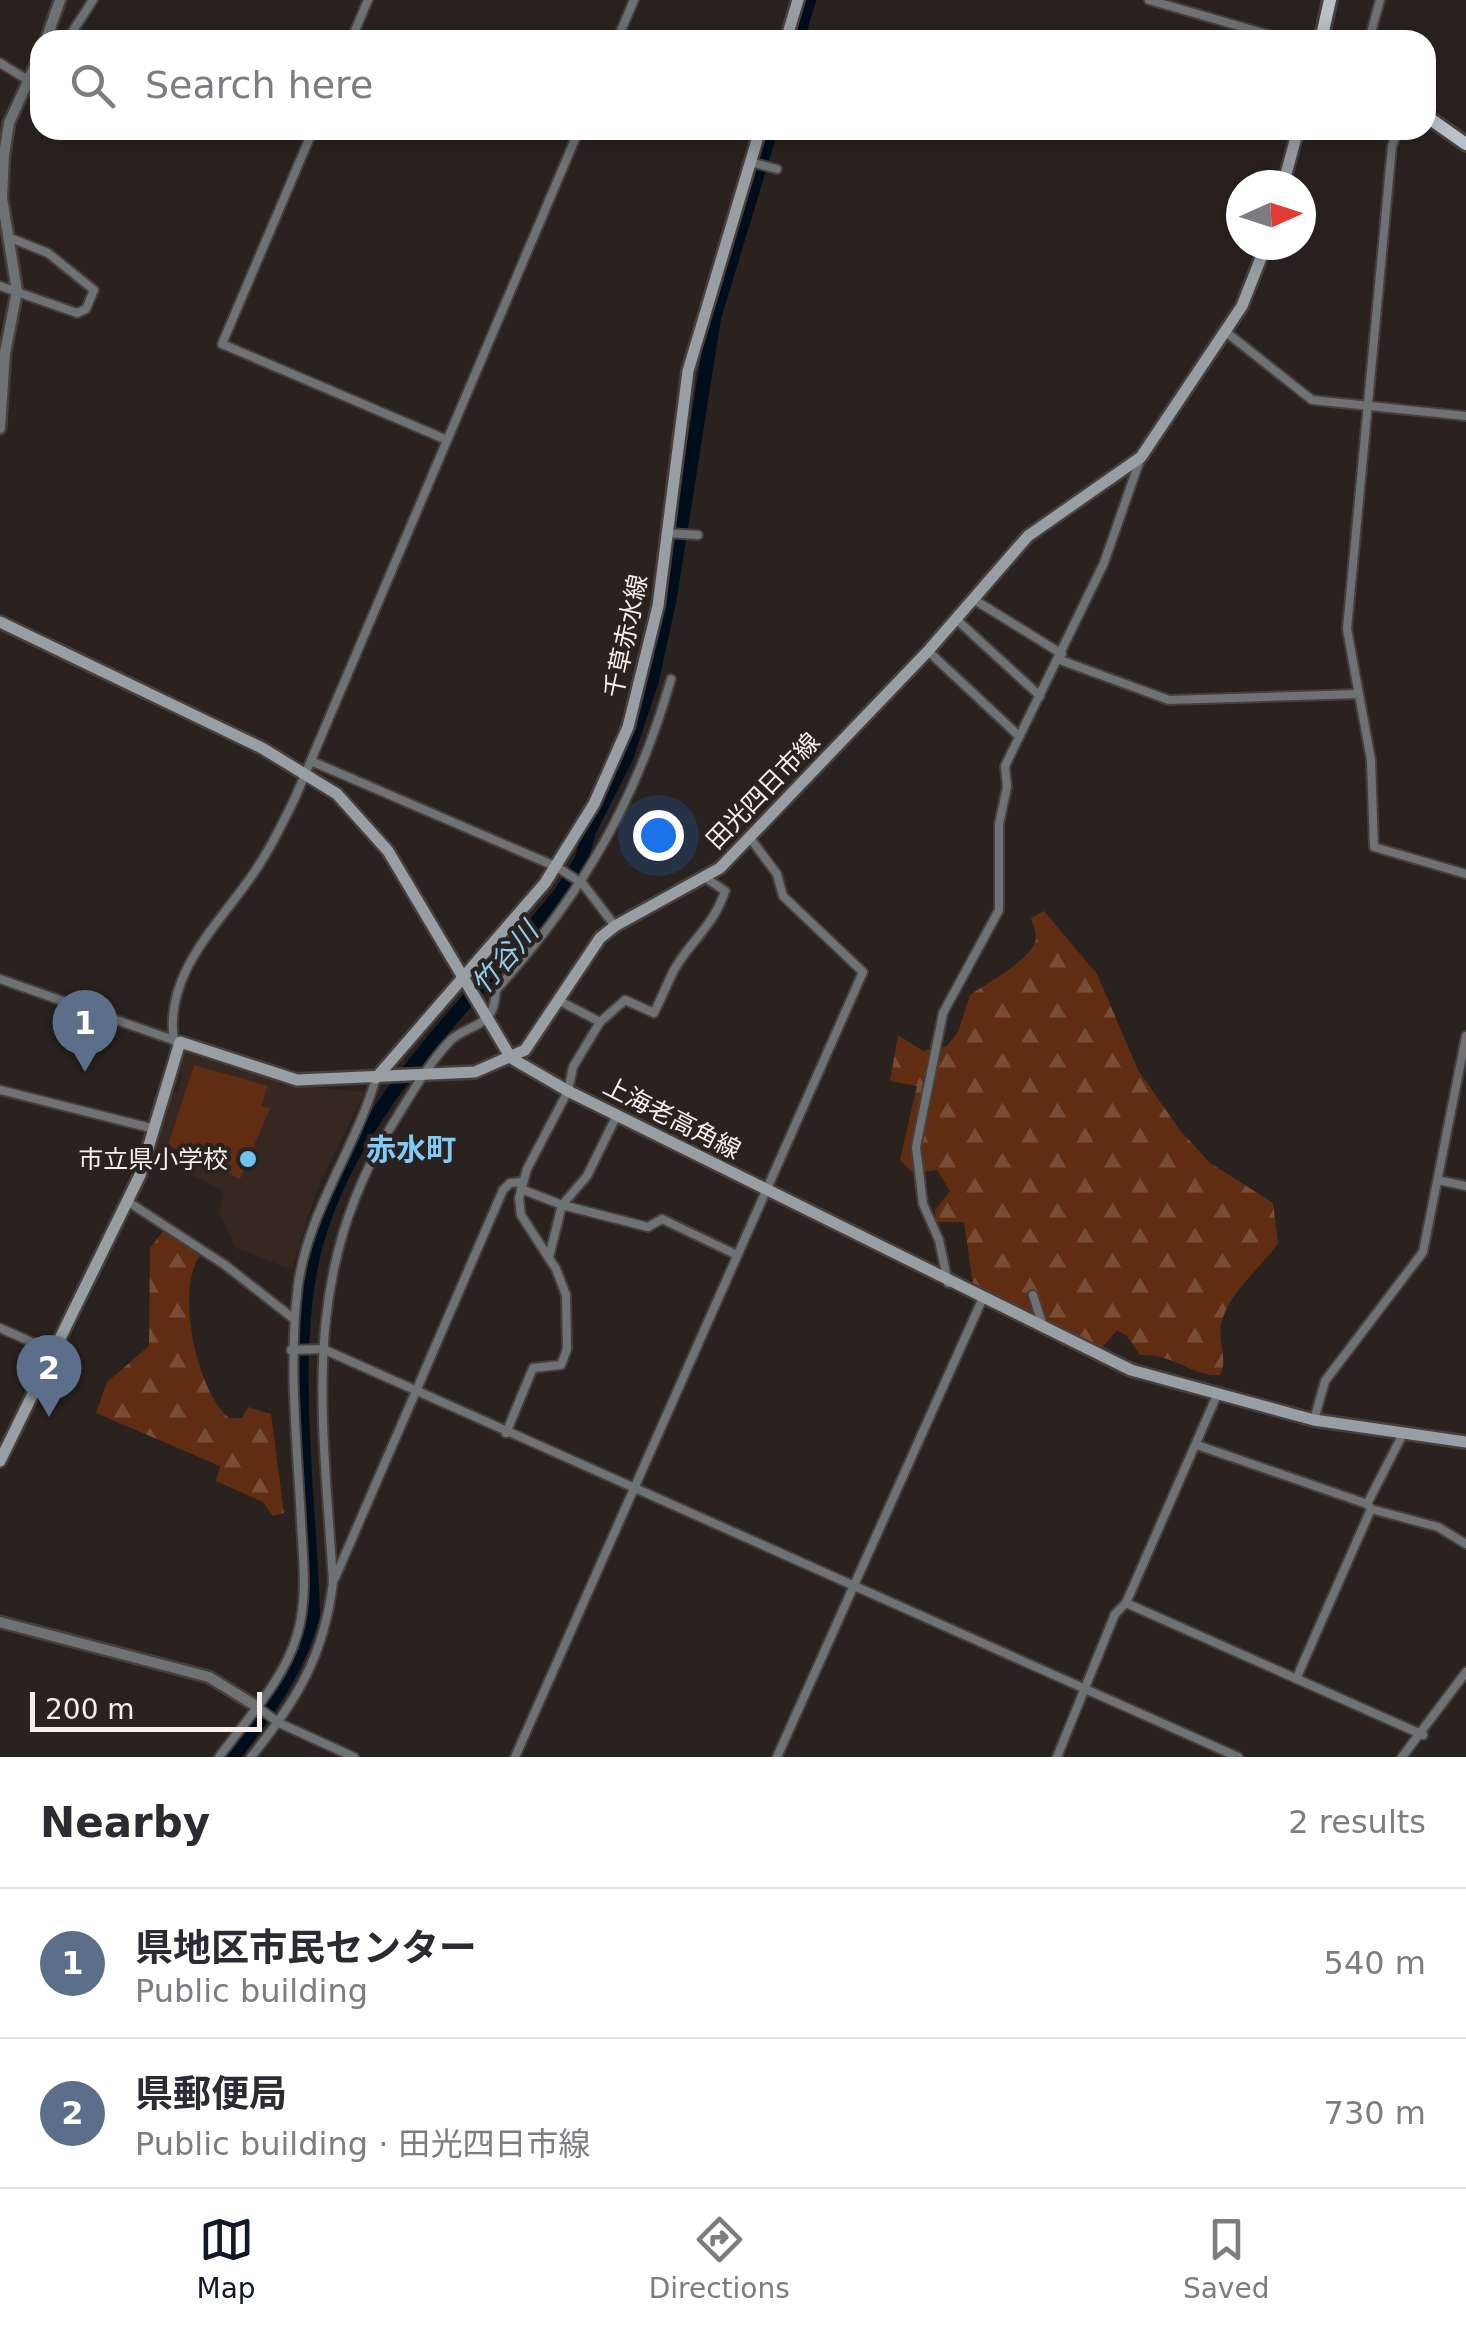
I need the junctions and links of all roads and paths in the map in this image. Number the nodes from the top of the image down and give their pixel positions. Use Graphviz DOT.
graph roads {
  1 [pos="60,0"];
  2 [pos="93,0"];
  3 [pos="368,0"];
  4 [pos="634,0"];
  5 [pos="798,0"];
  6 [pos="1149,0"];
  7 [pos="1330,0"];
  8 [pos="1380,0"];
  9 [pos="50,30"];
  10 [pos="73,30"];
  11 [pos="355,30"];
  12 [pos="621,30"];
  13 [pos="789,30"];
  14 [pos="1252,30"];
  15 [pos="1323,30"];
  16 [pos="1372,30"];
  17 [pos="0,63"];
  18 [pos="30,76"];
  19 [pos="28,80"];
  20 [pos="1436,123"];
  21 [pos="309,140"];
  22 [pos="575,140"];
  23 [pos="758,140"];
  24 [pos="1295,140"];
  25 [pos="1394,140"];
  26 [pos="1466,144"];
  27 [pos="753,163"];
  28 [pos="776,169"];
  29 [pos="1287,170"];
  30 [pos="8,237"];
  31 [pos="1259,260"];
  32 [pos="0,286"];
  33 [pos="17,291"];
  34 [pos="1226,332"];
  35 [pos="1368,407"];
  36 [pos="1466,416"];
  37 [pos="0,428"];
  38 [pos="447,440"];
  39 [pos="1141,456"];
  40 [pos="667,532"];
  41 [pos="698,536"];
  42 [pos="973,599"];
  43 [pos="956,619"];
  44 [pos="0,622"];
  45 [pos="928,651"];
  46 [pos="1061,657"];
  47 [pos="671,679"];
  48 [pos="1359,694"];
  49 [pos="1040,696"];
  50 [pos="1019,736"];
  51 [pos="308,767"];
  52 [pos="750,838"];
  53 [pos="559,869"];
  54 [pos="1466,874"];
  55 [pos="706,878"];
  56 [pos="583,884"];
  57 [pos="615,926"];
  58 [pos="0,978"];
  59 [pos="463,982"];
  60 [pos="558,1000"];
  61 [pos="483,1018"];
  62 [pos="600,1022"];
  63 [pos="1466,1036"];
  64 [pos="177,1042"];
  65 [pos="511,1058"];
  66 [pos="420,1077"];
  67 [pos="380,1078"];
  68 [pos="0,1090"];
  69 [pos="568,1091"];
  70 [pos="617,1116"];
  71 [pos="155,1129"];
  72 [pos="1438,1180"];
  73 [pos="521,1186"];
  74 [pos="1466,1186"];
  75 [pos="766,1191"];
  76 [pos="128,1200"];
  77 [pos="562,1205"];
  78 [pos="737,1255"];
  79 [pos="549,1256"];
  80 [pos="948,1284"];
  81 [pos="1033,1295"];
  82 [pos="982,1300"];
  83 [pos="294,1319"];
  84 [pos="0,1328"];
  85 [pos="1044,1331"];
  86 [pos="323,1349"];
  87 [pos="294,1350"];
  88 [pos="54,1352"];
  89 [pos="414,1391"];
  90 [pos="1218,1395"];
  91 [pos="1314,1420"];
  92 [pos="1405,1430"];
  93 [pos="506,1433"];
  94 [pos="1466,1442"];
  95 [pos="1198,1446"];
  96 [pos="0,1462"];
  97 [pos="632,1489"];
  98 [pos="1369,1506"];
  99 [pos="1466,1544"];
  100 [pos="333,1582"];
  101 [pos="854,1588"];
  102 [pos="1126,1602"];
  103 [pos="0,1622"];
  104 [pos="1466,1672"];
  105 [pos="1296,1679"];
  106 [pos="1086,1692"];
  107 [pos="257,1707"];
  108 [pos="276,1722"];
  109 [pos="1423,1735"];
  110 [pos="219,1757"];
  111 [pos="251,1757"];
  112 [pos="354,1757"];
  113 [pos="515,1757"];
  114 [pos="777,1757"];
  115 [pos="1057,1757"];
  116 [pos="1238,1757"];
  117 [pos="1402,1757"];
  1 -- 9 [label="street"];
  2 -- 10 [label="street"];
  3 -- 11 [label="street"];
  4 -- 12 [label="street"];
  5 -- 13 [label="main road"];
  6 -- 14 [label="street"];
  7 -- 15 [label="main road"];
  8 -- 16 [label="street"];
  17 -- 19 [label="street"];
  18 -- 19 [label="street"];
  19 -- 30 [label="street"];
  20 -- 26 [label="main road"];
  21 -- 38 [label="street"];
  22 -- 38 [label="street"];
  23 -- 27 [label="main road, 千草赤水線"];
  24 -- 29 [label="main road"];
  25 -- 35 [label="street"];
  27 -- 28 [label="street"];
  27 -- 40 [label="main road, 千草赤水線"];
  30 -- 33 [label="street"];
  30 -- 33 [label="street"];
  31 -- 34 [label="main road, 田光四日市線"];
  32 -- 33 [label="street"];
  33 -- 37 [label="street"];
  34 -- 35 [label="street"];
  34 -- 39 [label="main road, 田光四日市線"];
  35 -- 36 [label="street"];
  35 -- 48 [label="street"];
  38 -- 51 [label="street"];
  39 -- 42 [label="main road, 田光四日市線"];
  39 -- 46 [label="street"];
  40 -- 41 [label="street"];
  40 -- 53 [label="main road, 千草赤水線"];
  42 -- 43 [label="main road, 田光四日市線"];
  42 -- 46 [label="street"];
  43 -- 45 [label="main road, 田光四日市線"];
  43 -- 49 [label="street"];
  44 -- 51 [label="main road, 上海老高角線"];
  45 -- 50 [label="street"];
  45 -- 52 [label="main road, 田光四日市線"];
  46 -- 48 [label="street"];
  46 -- 49 [label="street"];
  47 -- 56 [label="street"];
  48 -- 54 [label="street"];
  49 -- 50 [label="street"];
  50 -- 80 [label="street"];
  51 -- 53 [label="street"];
  51 -- 59 [label="main road, 上海老高角線"];
  51 -- 64 [label="street"];
  52 -- 55 [label="main road, 田光四日市線"];
  52 -- 75 [label="street"];
  53 -- 56 [label="street"];
  53 -- 59 [label="main road, 千草赤水線"];
  55 -- 57 [label="main road, 田光四日市線"];
  55 -- 62 [label="street"];
  56 -- 57 [label="street"];
  56 -- 61 [label="street"];
  57 -- 60 [label="main road, 田光四日市線"];
  58 -- 64 [label="street"];
  59 -- 61 [label="main road, 上海老高角線"];
  59 -- 67 [label="main road, 千草赤水線"];
  60 -- 62 [label="street"];
  60 -- 65 [label="main road, 田光四日市線"];
  61 -- 65 [label="main road, 上海老高角線"];
  61 -- 66 [label="street"];
  62 -- 69 [label="street"];
  63 -- 72 [label="street"];
  64 -- 67 [label="main road"];
  64 -- 71 [label="main road"];
  65 -- 66 [label="main road"];
  65 -- 69 [label="main road, 上海老高角線"];
  66 -- 67 [label="main road"];
  66 -- 86 [label="street"];
  67 -- 83 [label="street"];
  68 -- 71 [label="street"];
  69 -- 70 [label="main road, 上海老高角線"];
  69 -- 73 [label="street"];
  70 -- 75 [label="main road, 上海老高角線"];
  70 -- 77 [label="street"];
  71 -- 76 [label="main road"];
  72 -- 74 [label="street"];
  72 -- 91 [label="street"];
  73 -- 77 [label="street"];
  73 -- 79 [label="street"];
  73 -- 89 [label="street"];
  75 -- 78 [label="street"];
  75 -- 80 [label="main road, 上海老高角線"];
  76 -- 83 [label="street"];
  76 -- 88 [label="main road"];
  77 -- 78 [label="street"];
  77 -- 79 [label="street"];
  78 -- 97 [label="street"];
  79 -- 93 [label="street"];
  80 -- 82 [label="main road, 上海老高角線"];
  81 -- 85 [label="street"];
  82 -- 85 [label="main road, 上海老高角線"];
  82 -- 101 [label="street"];
  83 -- 87 [label="street"];
  84 -- 88 [label="street"];
  85 -- 90 [label="main road, 上海老高角線"];
  86 -- 87 [label="street"];
  86 -- 89 [label="street"];
  86 -- 100 [label="street"];
  87 -- 107 [label="street"];
  88 -- 96 [label="main road"];
  89 -- 93 [label="street"];
  89 -- 100 [label="street"];
  90 -- 91 [label="main road, 上海老高角線"];
  90 -- 95 [label="street"];
  91 -- 92 [label="main road, 上海老高角線"];
  92 -- 94 [label="main road, 上海老高角線"];
  92 -- 98 [label="street"];
  93 -- 97 [label="street"];
  95 -- 98 [label="street"];
  95 -- 102 [label="street"];
  97 -- 101 [label="street"];
  97 -- 113 [label="street"];
  98 -- 99 [label="street"];
  98 -- 105 [label="street"];
  100 -- 108 [label="street"];
  101 -- 106 [label="street"];
  101 -- 114 [label="street"];
  102 -- 105 [label="street"];
  102 -- 106 [label="street"];
  103 -- 107 [label="street"];
  104 -- 109 [label="street"];
  105 -- 109 [label="street"];
  106 -- 115 [label="street"];
  106 -- 116 [label="street"];
  107 -- 108 [label="street"];
  107 -- 110 [label="street"];
  108 -- 111 [label="street"];
  108 -- 112 [label="street"];
  109 -- 117 [label="street"];
}
